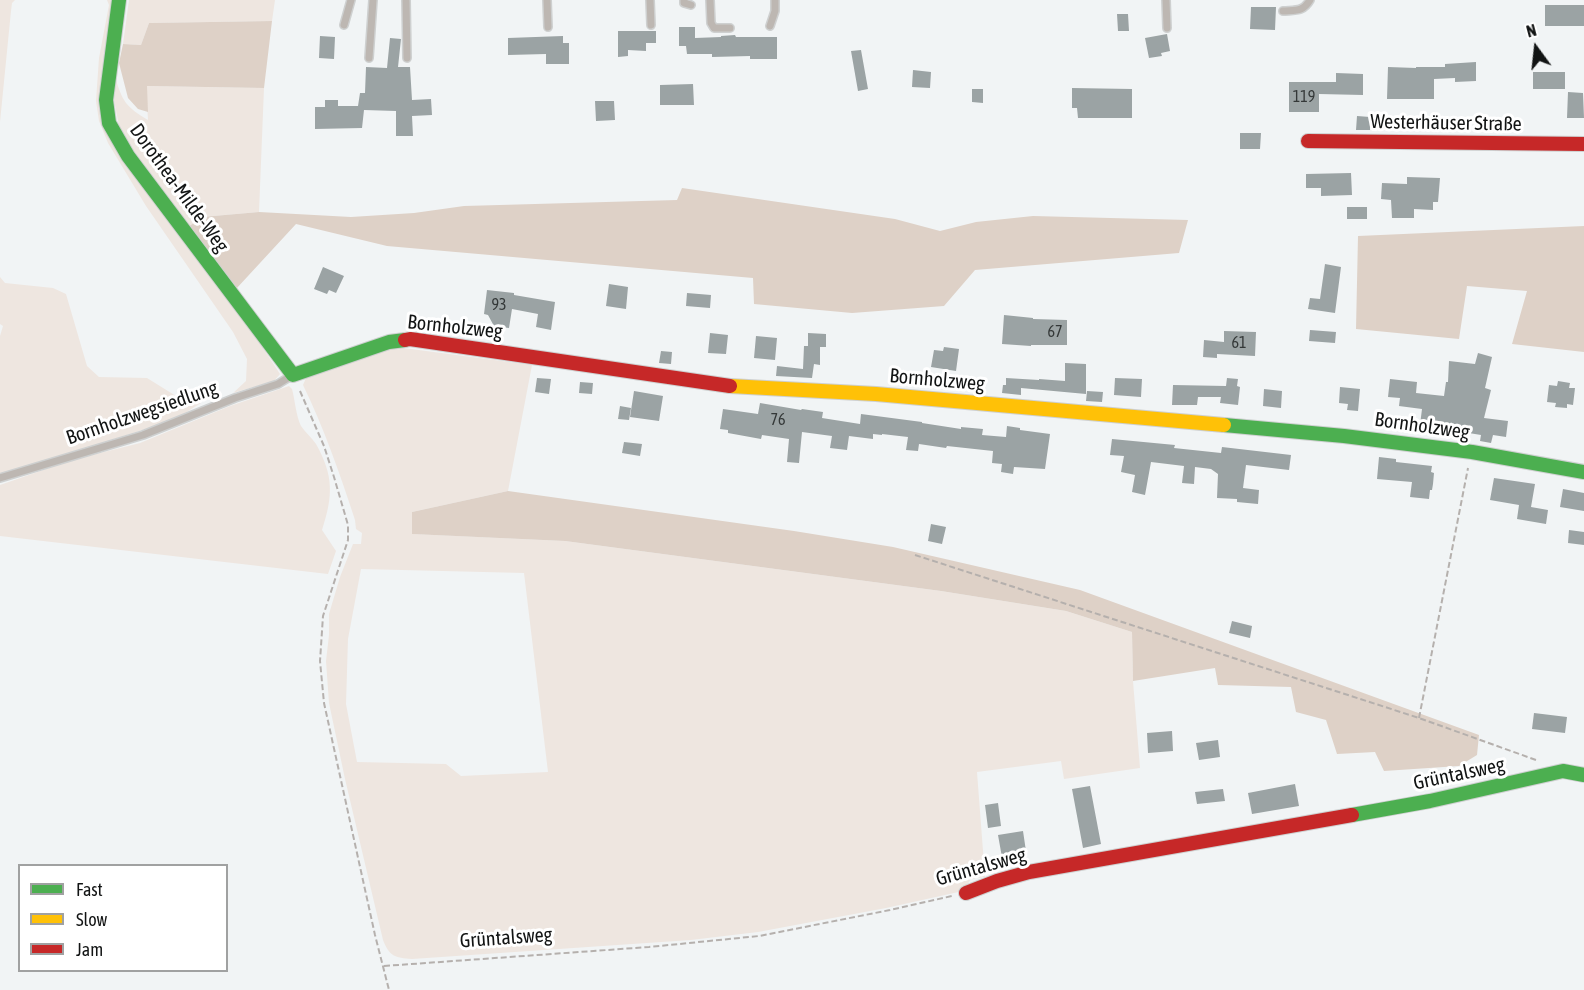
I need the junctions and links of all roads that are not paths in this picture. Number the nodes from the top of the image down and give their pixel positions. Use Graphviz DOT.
graph roads {
  1 [pos="119,0"];
  2 [pos="351,0"];
  3 [pos="373,0"];
  4 [pos="406,0"];
  5 [pos="547,0"];
  6 [pos="650,0"];
  7 [pos="684,0"];
  8 [pos="710,0"];
  9 [pos="775,0"];
  10 [pos="1166,0"];
  11 [pos="1310,0"];
  12 [pos="691,5"];
  13 [pos="1283,11"];
  14 [pos="344,25"];
  15 [pos="651,26"];
  16 [pos="770,26"];
  17 [pos="548,27"];
  18 [pos="730,28"];
  19 [pos="1167,28"];
  20 [pos="369,58"];
  21 [pos="407,58"];
  22 [pos="1308,141"];
  23 [pos="1584,144"];
  24 [pos="293,375"];
  25 [pos="1584,472"];
  26 [pos="0,478"];
  27 [pos="1584,775"];
  28 [pos="966,893"];
  1 -- 24 [label="street, Dorothea-Milde-Weg"];
  2 -- 14 [label="lane"];
  3 -- 20 [label="lane"];
  4 -- 21 [label="lane"];
  5 -- 17 [label="lane"];
  6 -- 15 [label="lane"];
  7 -- 12 [label="lane"];
  8 -- 18 [label="lane"];
  9 -- 16 [label="lane"];
  10 -- 19 [label="lane"];
  11 -- 13 [label="lane"];
  22 -- 23 [label="street, Westerhäuser Straße"];
  24 -- 25 [label="street, Bornholzweg"];
  24 -- 26 [label="lane, Bornholzwegsiedlung"];
  27 -- 28 [label="street, Grüntalsweg"];
}
